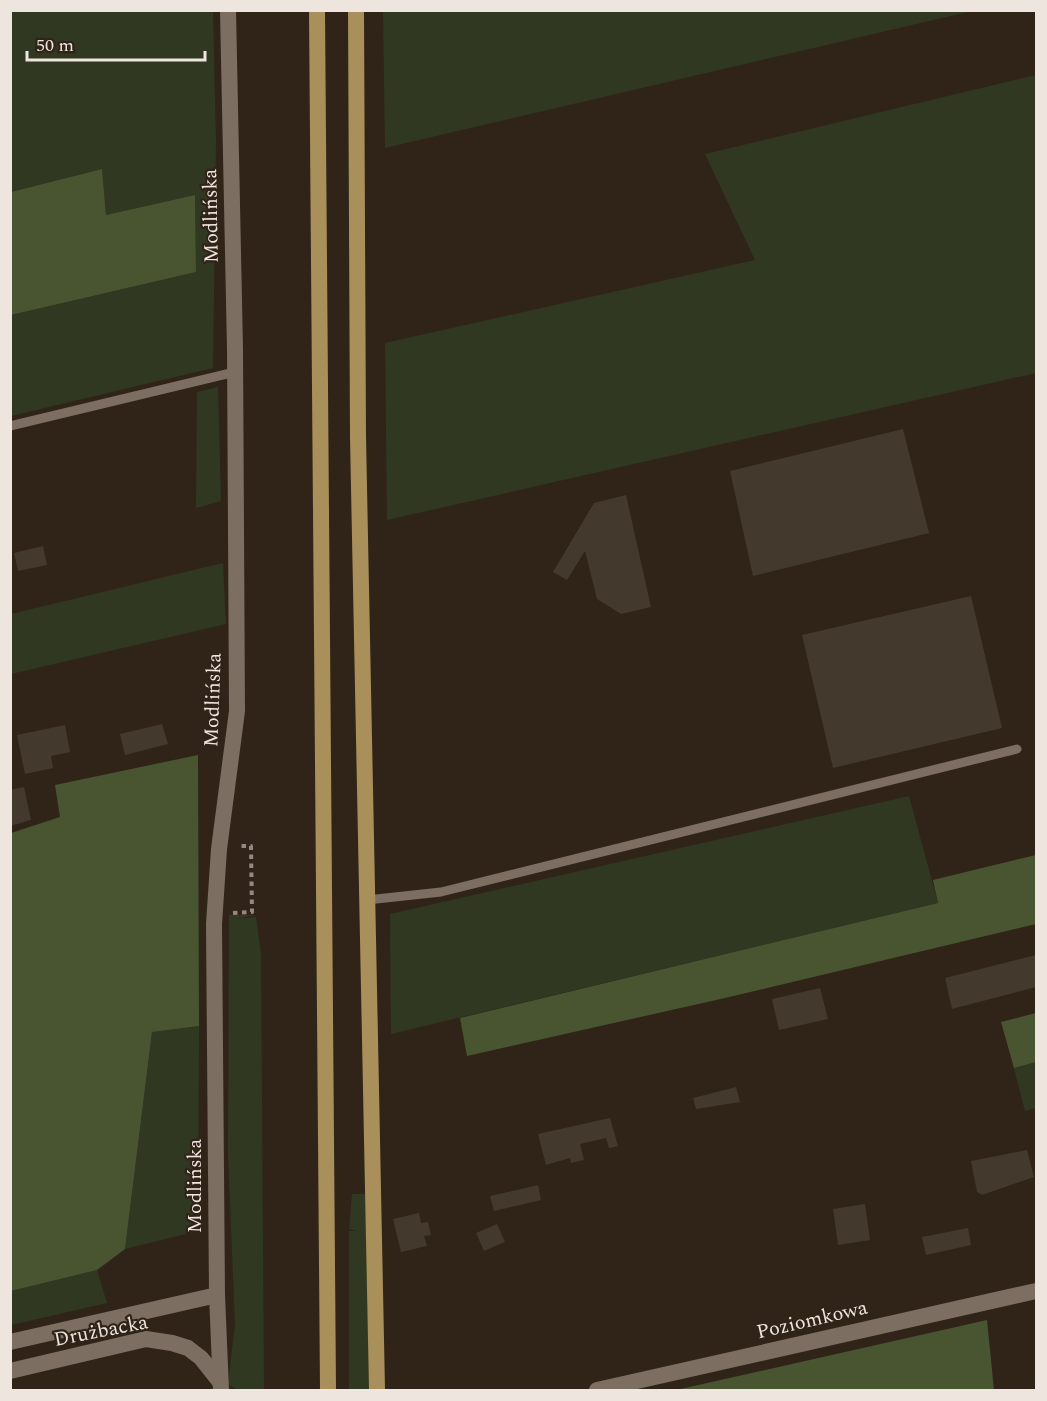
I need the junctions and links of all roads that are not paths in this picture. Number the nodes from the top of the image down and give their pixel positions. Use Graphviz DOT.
graph roads {
  1 [pos="228,10"];
  2 [pos="317,10"];
  3 [pos="356,10"];
  4 [pos="235,372"];
  5 [pos="10,426"];
  6 [pos="1017,749"];
  7 [pos="367,900"];
  8 [pos="1036,1291"];
  9 [pos="217,1295"];
  10 [pos="10,1342"];
  11 [pos="10,1371"];
  12 [pos="221,1386"];
  13 [pos="328,1390"];
  14 [pos="377,1390"];
  15 [pos="597,1390"];
  1 -- 4 [label="street, Modlińska"];
  2 -- 13 [label="highway"];
  3 -- 7 [label="highway"];
  4 -- 5 [label="lane"];
  4 -- 9 [label="street, Modlińska"];
  6 -- 7 [label="lane"];
  7 -- 14 [label="highway"];
  8 -- 15 [label="street, Poziomkowa"];
  9 -- 10 [label="street"];
  9 -- 12 [label="street, Modlińska"];
  11 -- 12 [label="street, Drużbacka"];
}
